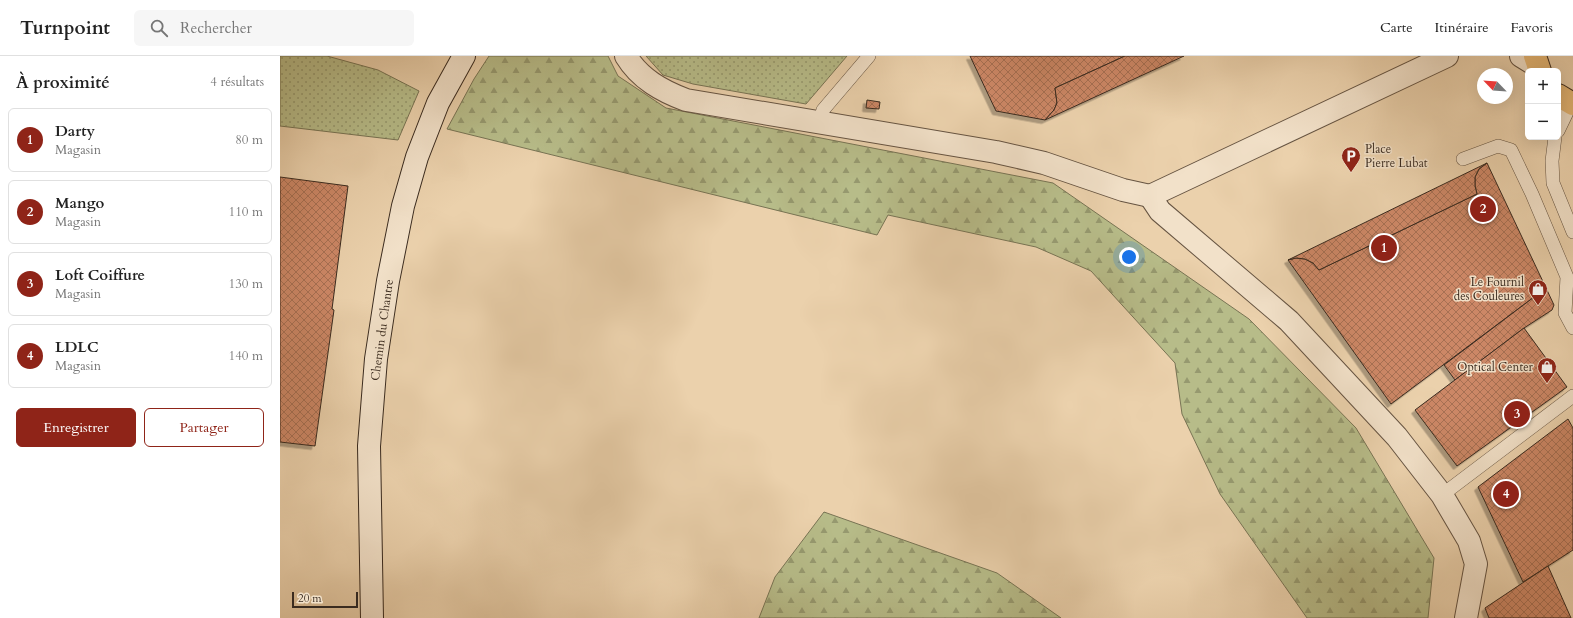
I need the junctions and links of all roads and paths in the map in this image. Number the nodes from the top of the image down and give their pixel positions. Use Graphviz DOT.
graph roads {
  1 [pos="464,56"];
  2 [pos="626,56"];
  3 [pos="869,56"];
  4 [pos="1447,56"];
  5 [pos="1567,101"];
  6 [pos="1561,121"];
  7 [pos="819,123"];
  8 [pos="1555,140"];
  9 [pos="1463,159"];
  10 [pos="1150,196"];
  11 [pos="1573,232"];
  12 [pos="1573,328"];
  13 [pos="1573,396"];
  14 [pos="1442,495"];
  15 [pos="372,618"];
  16 [pos="1466,618"];
  1 -- 15 [label="street, Chemin du Chantre"];
  2 -- 7 [label="street"];
  3 -- 7 [label="lane"];
  4 -- 10 [label="street"];
  5 -- 6 [label="lane"];
  7 -- 10 [label="street"];
  8 -- 11 [label="lane"];
  9 -- 12 [label="lane"];
  10 -- 14 [label="street"];
  13 -- 14 [label="lane"];
  14 -- 16 [label="street"];
}
